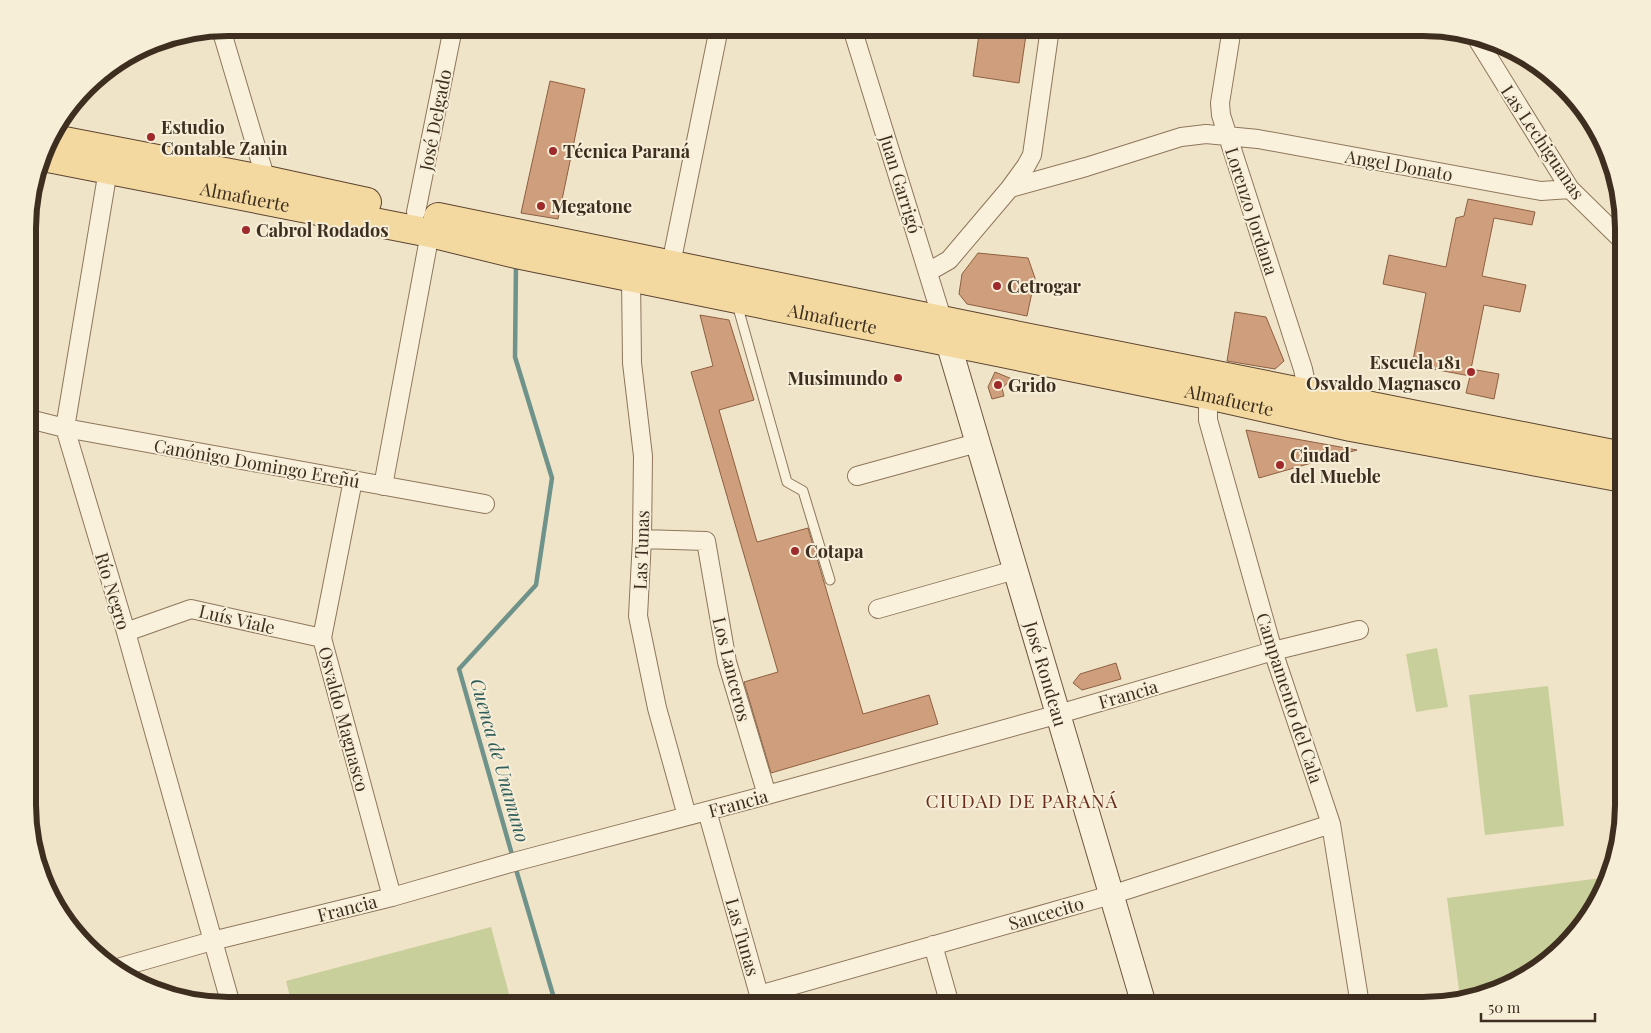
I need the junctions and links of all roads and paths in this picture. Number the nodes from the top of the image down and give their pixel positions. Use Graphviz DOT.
graph roads {
  1 [pos="223,36"];
  2 [pos="452,36"];
  3 [pos="717,36"];
  4 [pos="854,36"];
  5 [pos="1049,36"];
  6 [pos="1231,36"];
  7 [pos="1481,45"];
  8 [pos="1228,136"];
  9 [pos="58,140"];
  10 [pos="50,158"];
  11 [pos="108,170"];
  12 [pos="266,180"];
  13 [pos="1010,188"];
  14 [pos="1570,189"];
  15 [pos="423,223"];
  16 [pos="1615,233"];
  17 [pos="671,264"];
  18 [pos="928,272"];
  19 [pos="631,278"];
  20 [pos="735,298"];
  21 [pos="946,331"];
  22 [pos="1301,393"];
  23 [pos="1208,394"];
  24 [pos="36,421"];
  25 [pos="65,428"];
  26 [pos="977,442"];
  27 [pos="1615,454"];
  28 [pos="857,476"];
  29 [pos="1615,476"];
  30 [pos="353,480"];
  31 [pos="383,486"];
  32 [pos="485,504"];
  33 [pos="642,539"];
  34 [pos="1015,570"];
  35 [pos="830,580"];
  36 [pos="878,609"];
  37 [pos="1359,630"];
  38 [pos="126,632"];
  39 [pos="322,638"];
  40 [pos="1273,651"];
  41 [pos="1059,714"];
  42 [pos="767,795"];
  43 [pos="707,811"];
  44 [pos="687,816"];
  45 [pos="1331,824"];
  46 [pos="1112,895"];
  47 [pos="392,897"];
  48 [pos="212,941"];
  49 [pos="933,945"];
  50 [pos="125,966"];
  51 [pos="228,997"];
  52 [pos="760,997"];
  53 [pos="770,997"];
  54 [pos="948,997"];
  55 [pos="1142,997"];
  56 [pos="1359,997"];
  1 -- 12 [label="street"];
  2 -- 15 [label="street, José Delgado"];
  3 -- 17 [label="street"];
  4 -- 18 [label="street, Juan Garrigó"];
  5 -- 13 [label="street"];
  6 -- 8 [label="street, Lorenzo Jordana"];
  7 -- 14 [label="street, Las Lechiguanas"];
  8 -- 13 [label="street, Angel Donato"];
  8 -- 14 [label="street, Angel Donato"];
  8 -- 22 [label="street, Lorenzo Jordana"];
  9 -- 12 [label="main road, Almafuerte"];
  10 -- 11 [label="main road, Almafuerte"];
  11 -- 15 [label="main road, Almafuerte"];
  11 -- 25 [label="street, Río Negro"];
  12 -- 15 [label="main road, Almafuerte"];
  13 -- 18 [label="street"];
  14 -- 16 [label="street, Las Lechiguanas"];
  15 -- 17 [label="main road, Almafuerte"];
  15 -- 19 [label="main road, Almafuerte"];
  15 -- 31 [label="street"];
  17 -- 21 [label="main road, Almafuerte"];
  18 -- 21 [label="street, Juan Garrigó"];
  19 -- 20 [label="main road, Almafuerte"];
  19 -- 33 [label="street, Las Tunas"];
  20 -- 21 [label="main road, Almafuerte"];
  20 -- 35 [label="lane"];
  21 -- 22 [label="main road, Almafuerte"];
  21 -- 23 [label="main road, Almafuerte"];
  21 -- 26 [label="street, José Rondeau"];
  22 -- 27 [label="main road, Almafuerte"];
  23 -- 29 [label="main road, Almafuerte"];
  23 -- 40 [label="street, Campamento del Cala"];
  24 -- 25 [label="street, Canónigo Domingo Ereñú"];
  25 -- 30 [label="street, Canónigo Domingo Ereñú"];
  25 -- 38 [label="street, Río Negro"];
  26 -- 28 [label="street"];
  26 -- 34 [label="street, José Rondeau"];
  30 -- 31 [label="street, Canónigo Domingo Ereñú"];
  30 -- 39 [label="street, Osvaldo Magnasco"];
  31 -- 32 [label="street, Canónigo Domingo Ereñú"];
  33 -- 42 [label="street, Los Lanceros"];
  33 -- 44 [label="street, Las Tunas"];
  34 -- 36 [label="street"];
  34 -- 41 [label="street, José Rondeau"];
  37 -- 40 [label="street, Francia"];
  38 -- 39 [label="street, Luís Viale"];
  38 -- 48 [label="street, Río Negro"];
  39 -- 47 [label="street, Osvaldo Magnasco"];
  40 -- 41 [label="street, Francia"];
  40 -- 45 [label="street, Campamento del Cala"];
  41 -- 42 [label="street, Francia"];
  41 -- 46 [label="street, José Rondeau"];
  42 -- 43 [label="street, Francia"];
  43 -- 44 [label="street, Francia"];
  43 -- 52 [label="street, Las Tunas"];
  44 -- 47 [label="street, Francia"];
  45 -- 46 [label="street, Saucecito"];
  45 -- 56 [label="street, Campamento del Cala"];
  46 -- 49 [label="street, Saucecito"];
  46 -- 55 [label="street, José Rondeau"];
  47 -- 48 [label="street, Francia"];
  48 -- 50 [label="street, Francia"];
  48 -- 51 [label="street, Río Negro"];
  49 -- 53 [label="street, Saucecito"];
  49 -- 54 [label="street"];
}
